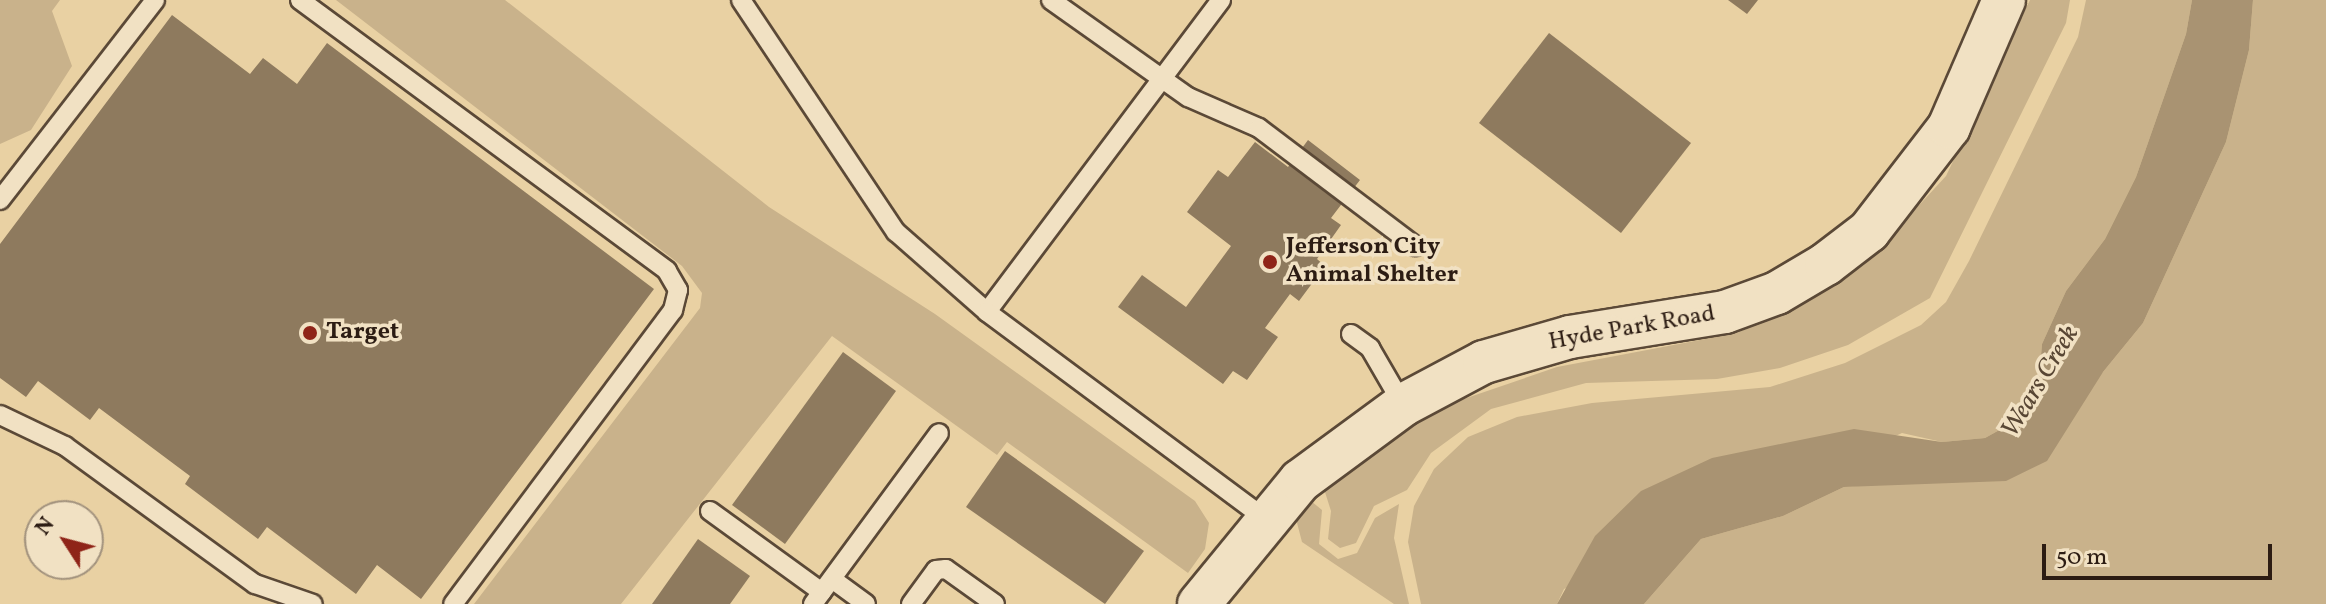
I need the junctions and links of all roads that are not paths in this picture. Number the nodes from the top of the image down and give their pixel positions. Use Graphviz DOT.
graph roads {
  1 [pos="155,0"];
  2 [pos="300,0"];
  3 [pos="741,0"];
  4 [pos="1051,0"];
  5 [pos="1221,0"];
  6 [pos="2004,0"];
  7 [pos="1161,79"];
  8 [pos="1,196"];
  9 [pos="1415,246"];
  10 [pos="987,312"];
  11 [pos="1351,334"];
  12 [pos="1403,405"];
  13 [pos="0,415"];
  14 [pos="939,433"];
  15 [pos="710,511"];
  16 [pos="1264,518"];
  17 [pos="822,592"];
  18 [pos="1207,601"];
  19 [pos="313,604"];
  20 [pos="453,604"];
  21 [pos="866,604"];
  22 [pos="911,604"];
  23 [pos="995,604"];
  1 -- 8 [label="lane"];
  2 -- 20 [label="lane"];
  3 -- 10 [label="lane"];
  4 -- 7 [label="lane"];
  5 -- 7 [label="lane"];
  6 -- 12 [label="street, Hyde Park Road"];
  7 -- 9 [label="lane"];
  7 -- 10 [label="lane"];
  10 -- 16 [label="lane"];
  11 -- 12 [label="lane"];
  12 -- 16 [label="street, Hyde Park Road"];
  13 -- 19 [label="lane"];
  14 -- 17 [label="lane"];
  15 -- 17 [label="lane"];
  16 -- 18 [label="street, Hyde Park Road"];
  17 -- 21 [label="lane"];
  22 -- 23 [label="lane"];
}
